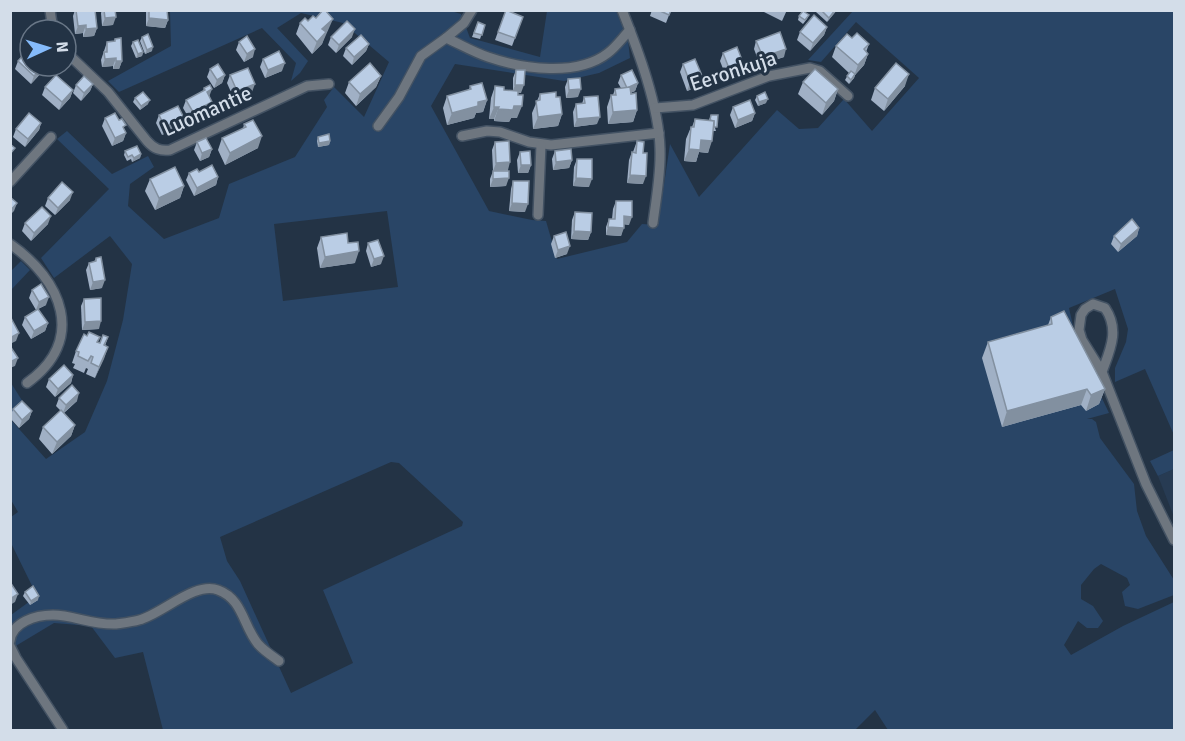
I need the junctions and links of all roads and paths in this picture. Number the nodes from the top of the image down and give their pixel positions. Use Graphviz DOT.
graph roads {
  1 [pos="472,10"];
  2 [pos="622,10"];
  3 [pos="630,30"];
  4 [pos="446,38"];
  5 [pos="78,63"];
  6 [pos="329,84"];
  7 [pos="848,96"];
  8 [pos="655,108"];
  9 [pos="378,126"];
  10 [pos="659,133"];
  11 [pos="462,136"];
  12 [pos="51,137"];
  13 [pos="541,145"];
  14 [pos="10,182"];
  15 [pos="538,215"];
  16 [pos="653,223"];
  17 [pos="10,244"];
  18 [pos="1101,372"];
  19 [pos="27,383"];
  20 [pos="1174,540"];
  21 [pos="10,641"];
  22 [pos="10,646"];
  23 [pos="279,661"];
  24 [pos="63,730"];
  1 -- 4 [label="street"];
  2 -- 3 [label="street"];
  3 -- 4 [label="street"];
  3 -- 8 [label="street"];
  4 -- 9 [label="street"];
  5 -- 6 [label="street, Luomantie"];
  7 -- 8 [label="street, Eeronkuja"];
  8 -- 10 [label="street"];
  10 -- 13 [label="street"];
  10 -- 16 [label="street"];
  11 -- 13 [label="street"];
  12 -- 14 [label="street"];
  13 -- 15 [label="street"];
  17 -- 19 [label="street"];
  18 -- 18 [label="street"];
  18 -- 20 [label="street"];
  21 -- 23 [label="street"];
  22 -- 24 [label="street"];
}
